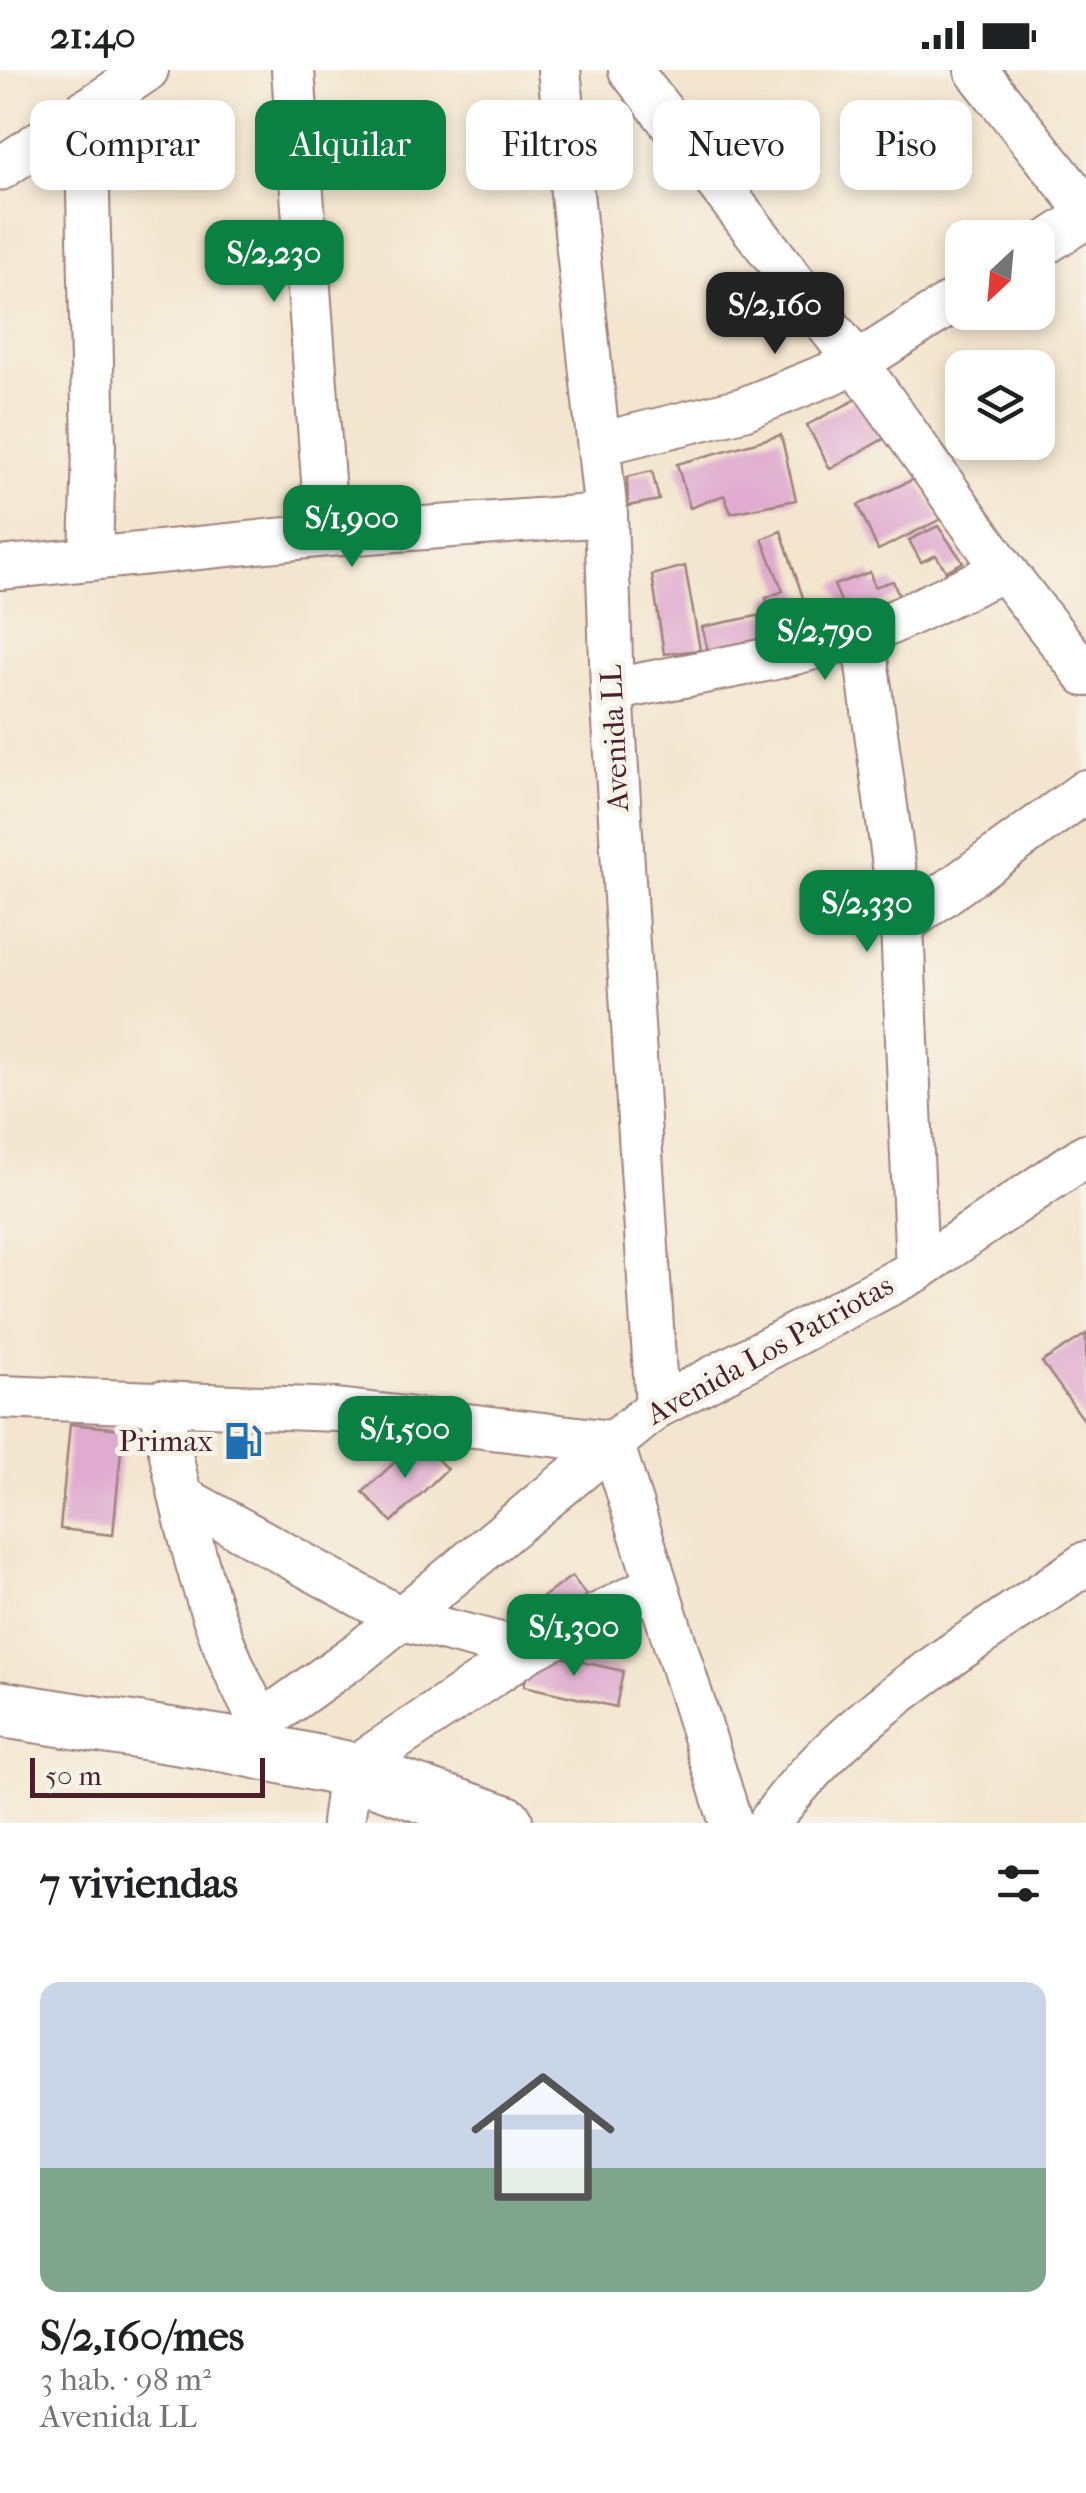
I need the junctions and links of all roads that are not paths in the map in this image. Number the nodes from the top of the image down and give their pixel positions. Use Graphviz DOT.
graph roads {
  1 [pos="147,70"];
  2 [pos="293,70"];
  3 [pos="560,70"];
  4 [pos="630,70"];
  5 [pos="976,70"];
  6 [pos="101,100"];
  7 [pos="30,139"];
  8 [pos="6,151"];
  9 [pos="88,190"];
  10 [pos="1086,209"];
  11 [pos="1086,218"];
  12 [pos="1055,237"];
  13 [pos="945,307"];
  14 [pos="857,363"];
  15 [pos="599,444"];
  16 [pos="606,515"];
  17 [pos="327,535"];
  18 [pos="92,559"];
  19 [pos="0,568"];
  20 [pos="1004,570"];
  21 [pos="863,636"];
  22 [pos="1086,674"];
  23 [pos="612,690"];
  24 [pos="1086,791"];
  25 [pos="902,925"];
  26 [pos="1086,1155"];
  27 [pos="916,1270"];
  28 [pos="0,1397"];
  29 [pos="160,1402"];
  30 [pos="657,1407"];
  31 [pos="612,1442"];
  32 [pos="180,1496"];
  33 [pos="1086,1563"];
  34 [pos="654,1586"];
  35 [pos="402,1620"];
  36 [pos="528,1650"];
  37 [pos="0,1710"];
  38 [pos="246,1735"];
  39 [pos="350,1770"];
  40 [pos="342,1823"];
  41 [pos="505,1823"];
  42 [pos="730,1823"];
  43 [pos="769,1823"];
  1 -- 6 [label="street"];
  2 -- 17 [label="street"];
  3 -- 15 [label="street, Avenida LL"];
  4 -- 14 [label="street"];
  5 -- 10 [label="street"];
  7 -- 8 [label="street"];
  9 -- 18 [label="street"];
  11 -- 12 [label="street"];
  13 -- 14 [label="street"];
  14 -- 15 [label="street"];
  14 -- 20 [label="street"];
  15 -- 16 [label="street, Avenida LL"];
  16 -- 17 [label="street"];
  16 -- 23 [label="street, Avenida LL"];
  17 -- 18 [label="street"];
  18 -- 19 [label="street"];
  20 -- 21 [label="street"];
  20 -- 22 [label="street"];
  21 -- 23 [label="street"];
  21 -- 25 [label="street"];
  23 -- 30 [label="street, Avenida LL"];
  24 -- 25 [label="street"];
  25 -- 27 [label="street"];
  26 -- 27 [label="street, Avenida Los Patriotas"];
  27 -- 30 [label="street, Avenida Los Patriotas"];
  28 -- 29 [label="street"];
  29 -- 31 [label="street"];
  29 -- 32 [label="street"];
  30 -- 31 [label="street, Avenida Los Patriotas"];
  31 -- 34 [label="street"];
  31 -- 35 [label="street, Avenida Los Patriotas"];
  32 -- 35 [label="street"];
  32 -- 38 [label="street"];
  33 -- 43 [label="street"];
  34 -- 36 [label="street"];
  34 -- 42 [label="street"];
  35 -- 36 [label="street"];
  35 -- 38 [label="street, Avenida Los Patriotas"];
  36 -- 39 [label="street"];
  37 -- 38 [label="main road"];
  38 -- 39 [label="main road"];
  39 -- 40 [label="street"];
  39 -- 41 [label="main road"];
}
